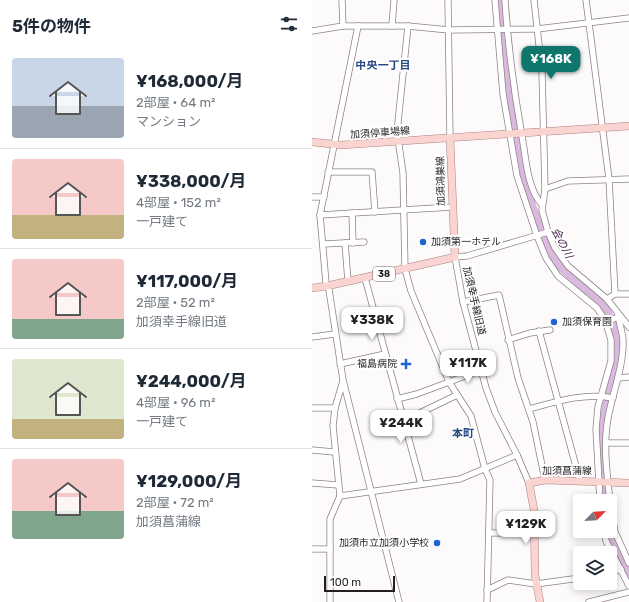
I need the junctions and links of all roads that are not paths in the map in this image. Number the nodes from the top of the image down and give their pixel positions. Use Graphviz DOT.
graph roads {
  1 [pos="342,0"];
  2 [pos="394,0"];
  3 [pos="448,0"];
  4 [pos="495,0"];
  5 [pos="505,0"];
  6 [pos="534,0"];
  7 [pos="586,0"];
  8 [pos="629,18"];
  9 [pos="589,22"];
  10 [pos="343,26"];
  11 [pos="358,26"];
  12 [pos="392,26"];
  13 [pos="408,26"];
  14 [pos="449,30"];
  15 [pos="497,30"];
  16 [pos="507,30"];
  17 [pos="537,30"];
  18 [pos="312,31"];
  19 [pos="629,126"];
  20 [pos="602,128"];
  21 [pos="544,131"];
  22 [pos="515,134"];
  23 [pos="450,138"];
  24 [pos="312,142"];
  25 [pos="399,142"];
  26 [pos="334,145"];
  27 [pos="328,172"];
  28 [pos="609,179"];
  29 [pos="629,180"];
  30 [pos="545,189"];
  31 [pos="312,197"];
  32 [pos="324,197"];
  33 [pos="542,205"];
  34 [pos="452,207"];
  35 [pos="403,211"];
  36 [pos="375,212"];
  37 [pos="352,213"];
  38 [pos="320,215"];
  39 [pos="548,232"];
  40 [pos="537,236"];
  41 [pos="364,242"];
  42 [pos="345,243"];
  43 [pos="353,243"];
  44 [pos="323,244"];
  45 [pos="455,257"];
  46 [pos="405,269"];
  47 [pos="365,278"];
  48 [pos="348,281"];
  49 [pos="327,286"];
  50 [pos="312,288"];
  51 [pos="615,294"];
  52 [pos="629,294"];
  53 [pos="607,299"];
  54 [pos="463,302"];
  55 [pos="618,315"];
  56 [pos="606,322"];
  57 [pos="629,327"];
  58 [pos="550,330"];
  59 [pos="539,331"];
  60 [pos="335,334"];
  61 [pos="312,337"];
  62 [pos="508,340"];
  63 [pos="385,354"];
  64 [pos="340,364"];
  65 [pos="481,370"];
  66 [pos="618,378"];
  67 [pos="629,378"];
  68 [pos="343,380"];
  69 [pos="449,382"];
  70 [pos="457,395"];
  71 [pos="601,395"];
  72 [pos="613,398"];
  73 [pos="397,399"];
  74 [pos="558,401"];
  75 [pos="312,408"];
  76 [pos="335,408"];
  77 [pos="528,409"];
  78 [pos="403,421"];
  79 [pos="606,443"];
  80 [pos="629,443"];
  81 [pos="312,450"];
  82 [pos="334,452"];
  83 [pos="517,455"];
  84 [pos="485,469"];
  85 [pos="545,480"];
  86 [pos="580,481"];
  87 [pos="603,481"];
  88 [pos="529,483"];
  89 [pos="629,483"];
  90 [pos="312,484"];
  91 [pos="421,484"];
  92 [pos="338,485"];
  93 [pos="372,492"];
  94 [pos="601,494"];
  95 [pos="608,494"];
  96 [pos="340,496"];
  97 [pos="489,533"];
  98 [pos="535,533"];
  99 [pos="617,536"];
  100 [pos="605,538"];
  101 [pos="312,549"];
  102 [pos="330,549"];
  103 [pos="626,552"];
  104 [pos="629,564"];
  105 [pos="621,569"];
  106 [pos="617,570"];
  107 [pos="573,579"];
  108 [pos="536,584"];
  109 [pos="629,586"];
  110 [pos="487,590"];
  111 [pos="629,592"];
  112 [pos="330,602"];
  113 [pos="399,602"];
  114 [pos="487,602"];
  115 [pos="540,602"];
  116 [pos="589,602"];
  1 -- 10 [label="street"];
  2 -- 12 [label="street"];
  3 -- 14 [label="street"];
  4 -- 15 [label="street"];
  5 -- 16 [label="street"];
  6 -- 17 [label="street"];
  7 -- 9 [label="street"];
  8 -- 9 [label="street"];
  9 -- 17 [label="street"];
  9 -- 20 [label="street"];
  10 -- 11 [label="street"];
  10 -- 18 [label="street"];
  11 -- 12 [label="street"];
  11 -- 26 [label="street"];
  12 -- 13 [label="street"];
  13 -- 14 [label="street"];
  13 -- 25 [label="street"];
  14 -- 15 [label="street"];
  14 -- 23 [label="street"];
  15 -- 16 [label="street"];
  15 -- 22 [label="street"];
  16 -- 17 [label="street"];
  16 -- 22 [label="street"];
  17 -- 21 [label="street"];
  19 -- 20 [label="main road"];
  20 -- 21 [label="main road"];
  20 -- 28 [label="street"];
  21 -- 22 [label="main road"];
  21 -- 30 [label="street"];
  22 -- 23 [label="main road"];
  22 -- 33 [label="street"];
  22 -- 40 [label="street"];
  23 -- 25 [label="main road, 加須停車場線"];
  23 -- 34 [label="main road, 加須鴻巣線"];
  24 -- 26 [label="main road, 加須停車場線"];
  25 -- 26 [label="main road, 加須停車場線"];
  25 -- 35 [label="street"];
  26 -- 27 [label="street"];
  27 -- 32 [label="street"];
  27 -- 36 [label="street"];
  28 -- 29 [label="street"];
  28 -- 30 [label="street"];
  28 -- 51 [label="street"];
  30 -- 33 [label="street"];
  31 -- 32 [label="street"];
  32 -- 38 [label="street"];
  33 -- 39 [label="street"];
  34 -- 35 [label="street"];
  34 -- 45 [label="main road, 加須鴻巣線"];
  35 -- 36 [label="street"];
  35 -- 46 [label="street"];
  36 -- 37 [label="street"];
  37 -- 38 [label="street"];
  37 -- 43 [label="street"];
  38 -- 44 [label="street"];
  39 -- 40 [label="street"];
  39 -- 53 [label="street"];
  40 -- 45 [label="street"];
  40 -- 56 [label="street"];
  41 -- 43 [label="street"];
  42 -- 43 [label="street"];
  42 -- 44 [label="street"];
  42 -- 48 [label="street"];
  44 -- 49 [label="street"];
  45 -- 46 [label="main road, 38"];
  45 -- 54 [label="street, 加須幸手線旧道"];
  46 -- 47 [label="main road, 38"];
  46 -- 69 [label="street"];
  47 -- 48 [label="main road, 38"];
  47 -- 63 [label="street"];
  48 -- 49 [label="main road, 38"];
  49 -- 50 [label="main road, 38"];
  49 -- 60 [label="street"];
  51 -- 52 [label="street"];
  51 -- 53 [label="street"];
  53 -- 55 [label="street"];
  54 -- 62 [label="street"];
  54 -- 65 [label="street, 加須幸手線旧道"];
  55 -- 56 [label="street"];
  55 -- 57 [label="street"];
  55 -- 66 [label="street"];
  56 -- 71 [label="street"];
  58 -- 59 [label="street"];
  59 -- 62 [label="street"];
  59 -- 74 [label="street"];
  60 -- 61 [label="street"];
  60 -- 64 [label="street"];
  62 -- 77 [label="street"];
  63 -- 64 [label="street"];
  63 -- 73 [label="street"];
  64 -- 68 [label="street"];
  65 -- 69 [label="street"];
  65 -- 83 [label="street, 加須幸手線旧道"];
  66 -- 67 [label="street"];
  66 -- 72 [label="street"];
  68 -- 76 [label="street"];
  68 -- 93 [label="street"];
  69 -- 70 [label="street"];
  69 -- 73 [label="street"];
  70 -- 78 [label="street"];
  70 -- 84 [label="street"];
  71 -- 72 [label="street"];
  71 -- 74 [label="street"];
  71 -- 87 [label="street"];
  72 -- 79 [label="street"];
  73 -- 78 [label="street"];
  74 -- 77 [label="street"];
  74 -- 86 [label="street"];
  75 -- 76 [label="street"];
  76 -- 82 [label="street"];
  77 -- 85 [label="street"];
  78 -- 91 [label="street"];
  79 -- 80 [label="street"];
  79 -- 87 [label="street"];
  81 -- 82 [label="street"];
  82 -- 92 [label="street"];
  83 -- 84 [label="street"];
  83 -- 88 [label="street, 加須幸手線旧道"];
  84 -- 91 [label="street"];
  84 -- 97 [label="street"];
  85 -- 86 [label="main road, 加須菖蒲線"];
  85 -- 88 [label="main road, 加須菖蒲線"];
  86 -- 87 [label="main road, 加須菖蒲線"];
  87 -- 89 [label="main road, 加須菖蒲線"];
  87 -- 94 [label="street"];
  87 -- 95 [label="street"];
  88 -- 98 [label="main road, 加須菖蒲線"];
  90 -- 92 [label="street"];
  91 -- 93 [label="street"];
  92 -- 96 [label="street"];
  93 -- 96 [label="street"];
  93 -- 113 [label="street"];
  96 -- 102 [label="street"];
  97 -- 98 [label="street"];
  97 -- 110 [label="street"];
  98 -- 108 [label="main road, 加須菖蒲線"];
  99 -- 103 [label="street"];
  100 -- 105 [label="street"];
  101 -- 102 [label="street"];
  102 -- 112 [label="street"];
  103 -- 104 [label="street"];
  105 -- 106 [label="street"];
  105 -- 109 [label="street"];
  107 -- 108 [label="street"];
  108 -- 110 [label="street"];
  108 -- 115 [label="main road, 加須菖蒲線"];
  110 -- 114 [label="street"];
  111 -- 116 [label="street"];
}
